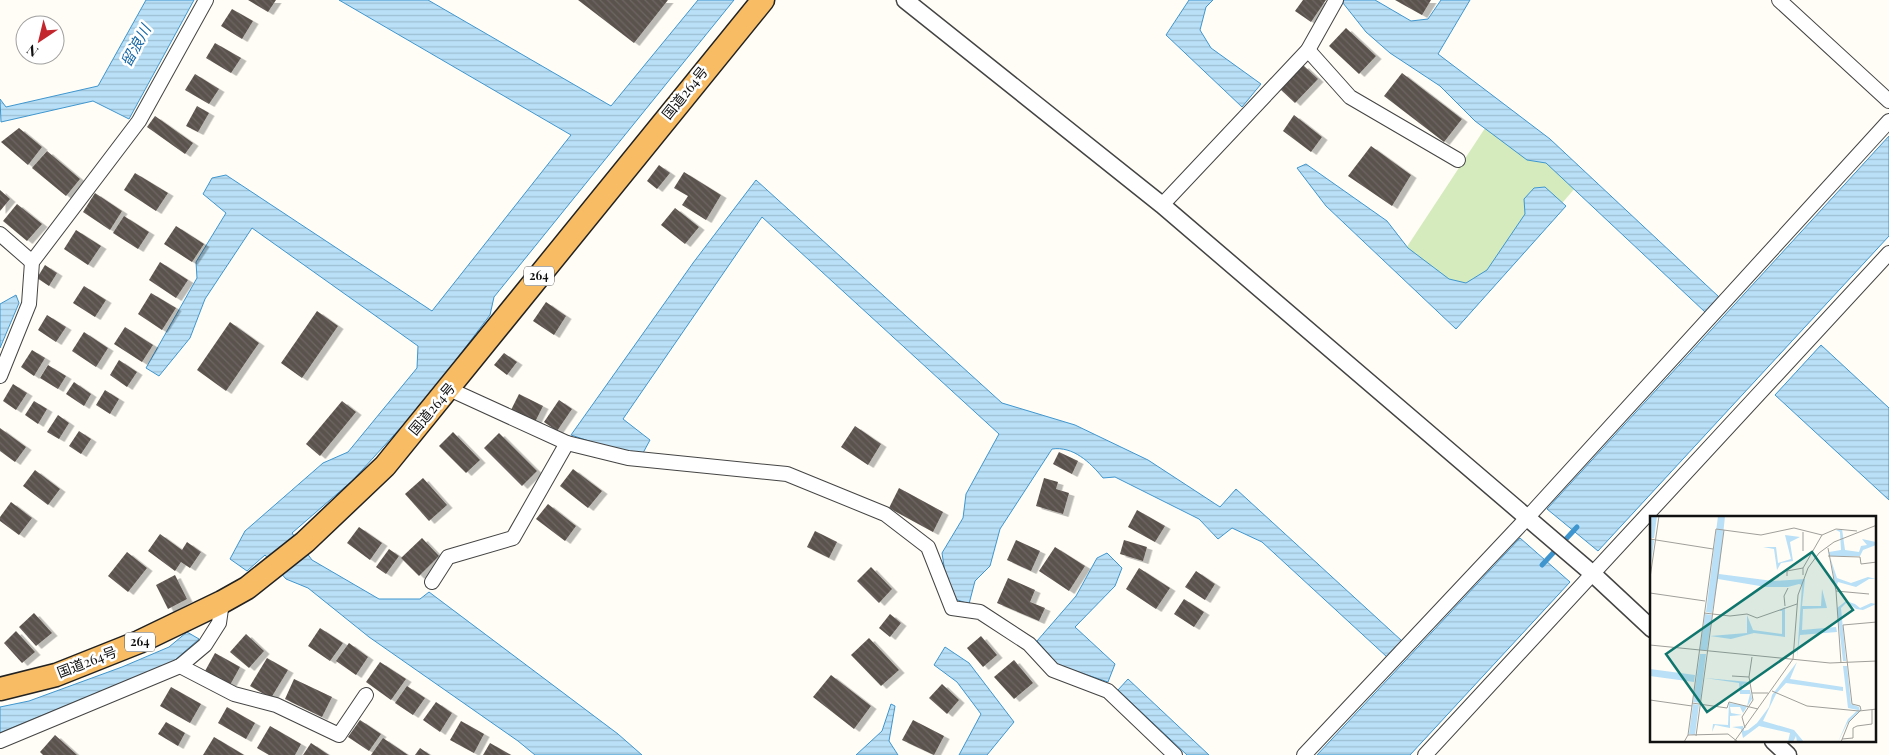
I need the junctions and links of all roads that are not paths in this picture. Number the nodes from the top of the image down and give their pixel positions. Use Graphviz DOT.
graph roads {
  1 [pos="206,0"];
  2 [pos="762,0"];
  3 [pos="905,0"];
  4 [pos="1336,0"];
  5 [pos="1779,0"];
  6 [pos="1308,50"];
  7 [pos="1889,101"];
  8 [pos="1889,121"];
  9 [pos="1458,160"];
  10 [pos="1162,206"];
  11 [pos="0,234"];
  12 [pos="1889,253"];
  13 [pos="32,262"];
  14 [pos="0,376"];
  15 [pos="449,389"];
  16 [pos="567,443"];
  17 [pos="1526,518"];
  18 [pos="1593,574"];
  19 [pos="432,582"];
  20 [pos="222,602"];
  21 [pos="1650,627"];
  22 [pos="180,666"];
  23 [pos="0,689"];
  24 [pos="366,695"];
  25 [pos="0,741"];
  26 [pos="1774,742"];
  27 [pos="1175,755"];
  28 [pos="1304,755"];
  29 [pos="1425,755"];
  30 [pos="1788,755"];
  1 -- 13 [label="street"];
  2 -- 15 [label="highway, 国道264号 / 264"];
  3 -- 10 [label="street"];
  4 -- 6 [label="street"];
  5 -- 7 [label="street"];
  6 -- 9 [label="street"];
  6 -- 10 [label="street"];
  8 -- 17 [label="street"];
  10 -- 17 [label="street"];
  11 -- 13 [label="street"];
  12 -- 18 [label="street"];
  13 -- 14 [label="street"];
  15 -- 16 [label="street"];
  15 -- 20 [label="highway, 国道264号 / 264"];
  16 -- 19 [label="street"];
  16 -- 27 [label="street"];
  17 -- 18 [label="street"];
  17 -- 28 [label="street"];
  18 -- 21 [label="street"];
  18 -- 29 [label="street"];
  20 -- 22 [label="street"];
  20 -- 23 [label="highway, 国道264号 / 264"];
  22 -- 24 [label="street"];
  22 -- 25 [label="street"];
  26 -- 30 [label="street"];
}
